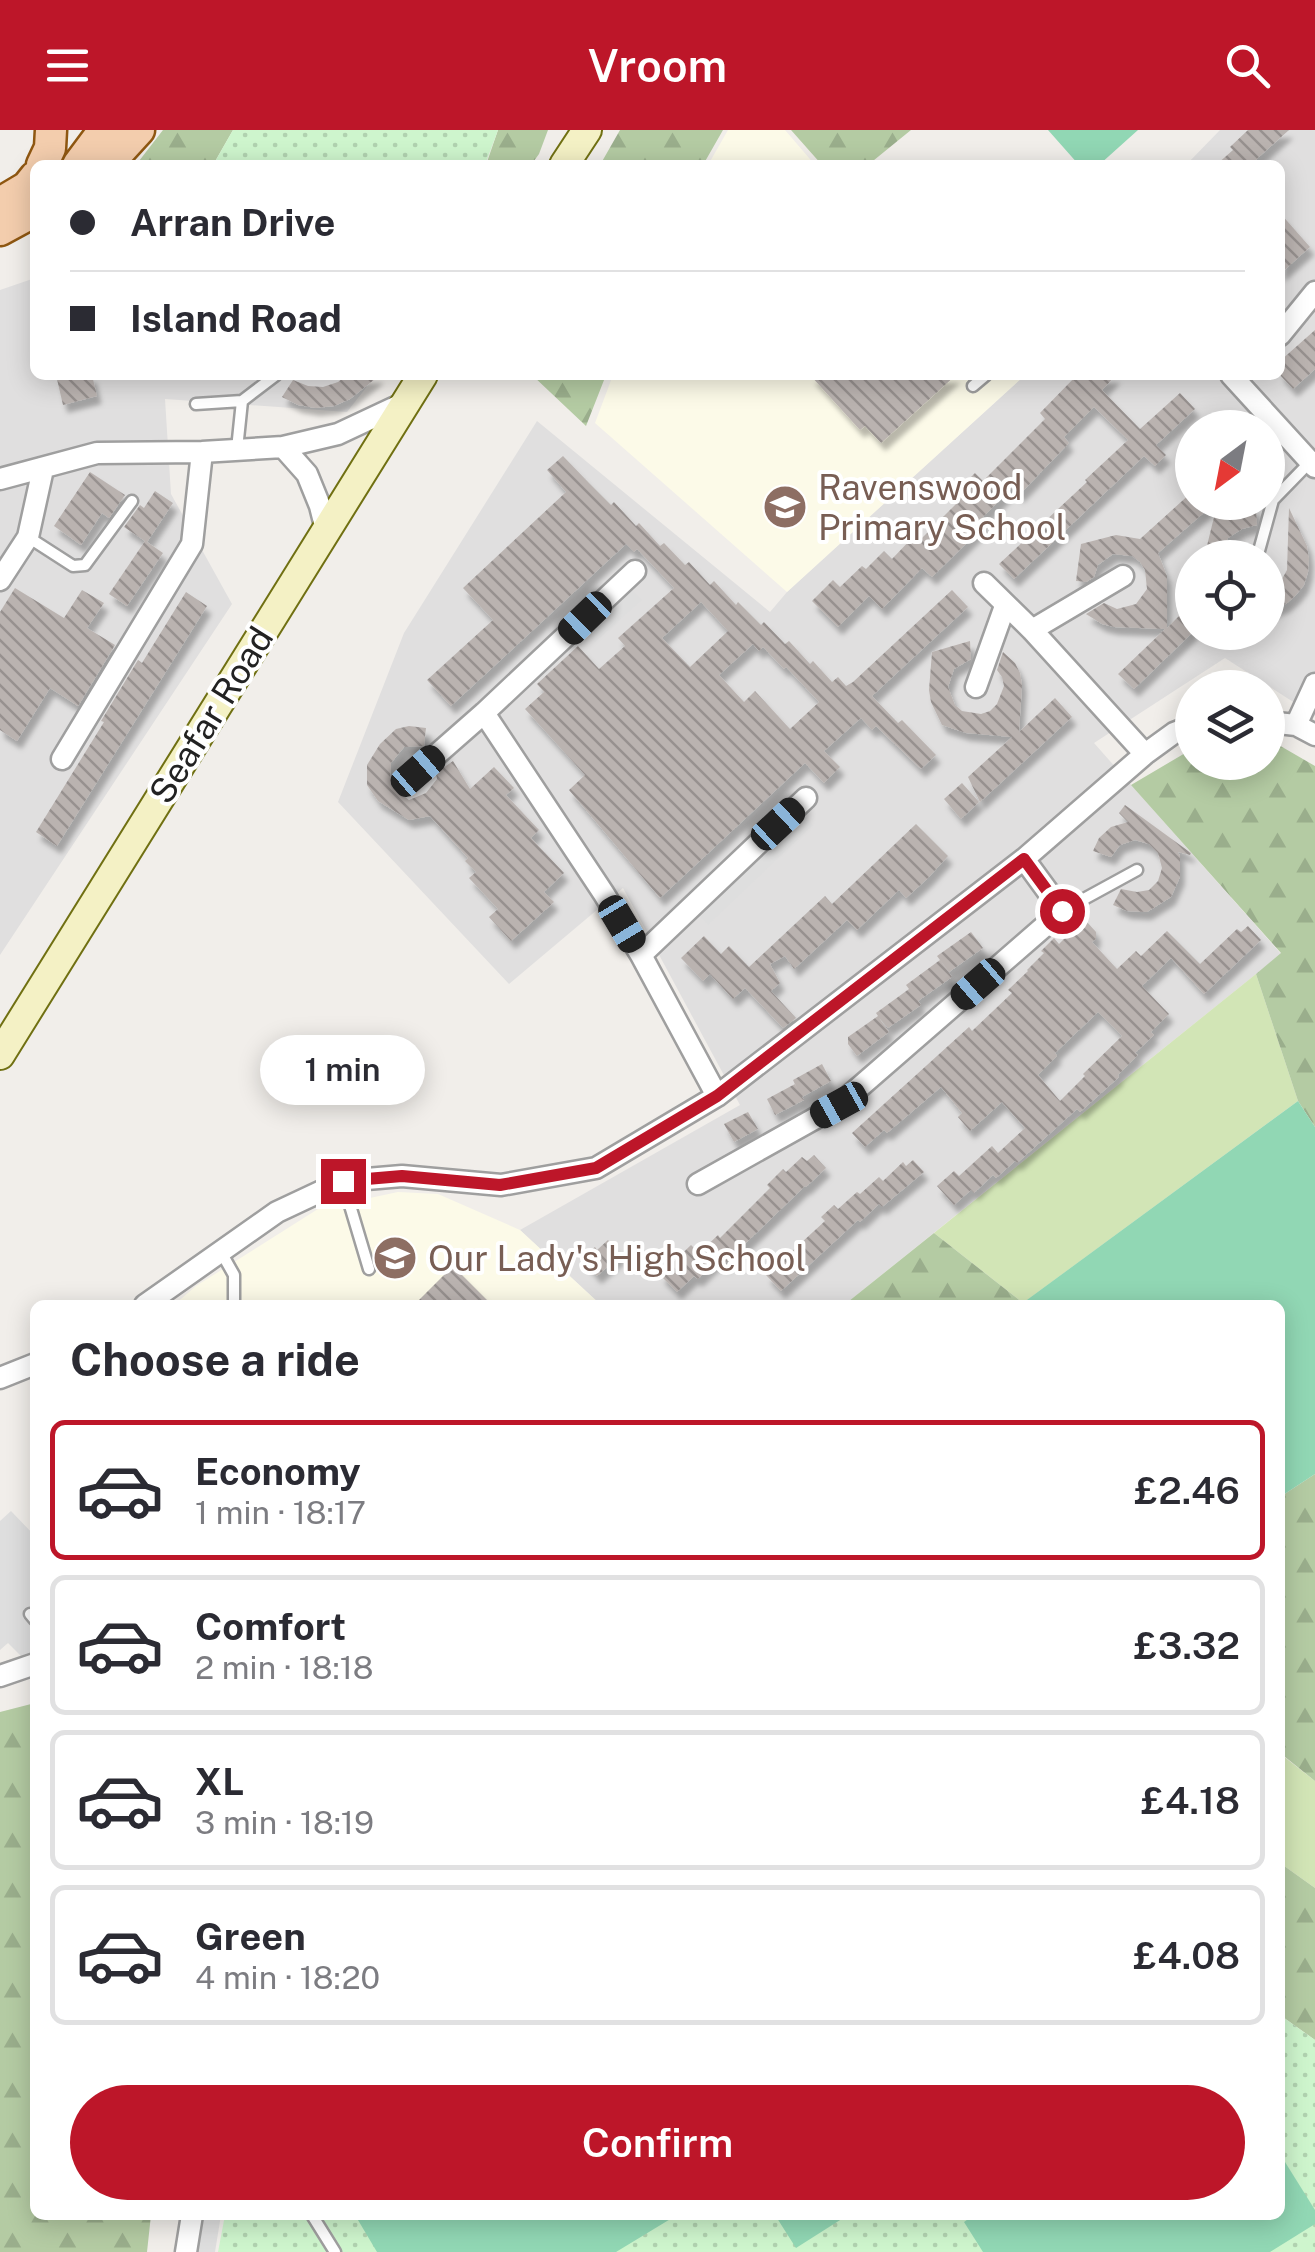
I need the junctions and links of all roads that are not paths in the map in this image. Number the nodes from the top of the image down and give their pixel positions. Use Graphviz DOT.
graph roads {
  1 [pos="51,130"];
  2 [pos="104,130"];
  3 [pos="139,130"];
  4 [pos="584,130"];
  5 [pos="44,160"];
  6 [pos="82,160"];
  7 [pos="112,160"];
  8 [pos="567,160"];
  9 [pos="30,184"];
  10 [pos="0,203"];
  11 [pos="30,214"];
  12 [pos="0,230"];
  13 [pos="1315,292"];
  14 [pos="1285,329"];
  15 [pos="269,380"];
  16 [pos="419,380"];
  17 [pos="980,380"];
  18 [pos="1242,380"];
  19 [pos="973,386"];
  20 [pos="242,401"];
  21 [pos="404,402"];
  22 [pos="196,404"];
  23 [pos="283,447"];
  24 [pos="237,450"];
  25 [pos="202,452"];
  26 [pos="1312,464"];
  27 [pos="44,469"];
  28 [pos="0,479"];
  29 [pos="132,500"];
  30 [pos="326,530"];
  31 [pos="28,537"];
  32 [pos="1261,540"];
  33 [pos="635,571"];
  34 [pos="1122,576"];
  35 [pos="0,580"];
  36 [pos="984,583"];
  37 [pos="1005,606"];
  38 [pos="1032,630"];
  39 [pos="1315,684"];
  40 [pos="976,687"];
  41 [pos="484,713"];
  42 [pos="1306,730"];
  43 [pos="1175,733"];
  44 [pos="1144,754"];
  45 [pos="62,759"];
  46 [pos="418,771"];
  47 [pos="806,798"];
  48 [pos="1024,859"];
  49 [pos="1137,870"];
  50 [pos="1062,911"];
  51 [pos="641,955"];
  52 [pos="0,1055"];
  53 [pos="717,1096"];
  54 [pos="343,1181"];
  55 [pos="698,1184"];
  56 [pos="221,1252"];
  57 [pos="370,1269"];
  58 [pos="151,1300"];
  59 [pos="234,1300"];
  60 [pos="30,1366"];
  61 [pos="0,1378"];
  62 [pos="30,1666"];
  63 [pos="0,1676"];
  64 [pos="191,2220"];
  65 [pos="315,2220"];
  66 [pos="186,2252"];
  67 [pos="335,2252"];
  1 -- 5 [label="main road"];
  2 -- 6 [label="main road"];
  3 -- 7 [label="main road"];
  4 -- 8 [label="street"];
  9 -- 10 [label="main road"];
  11 -- 12 [label="main road"];
  13 -- 14 [label="street"];
  15 -- 20 [label="lane"];
  16 -- 21 [label="street, Seafar Road"];
  17 -- 19 [label="lane"];
  18 -- 26 [label="street"];
  20 -- 22 [label="lane"];
  20 -- 24 [label="lane"];
  21 -- 23 [label="street"];
  21 -- 30 [label="street, Seafar Road"];
  23 -- 24 [label="street"];
  23 -- 30 [label="street"];
  24 -- 25 [label="street"];
  25 -- 27 [label="street"];
  25 -- 45 [label="street"];
  26 -- 32 [label="lane"];
  27 -- 28 [label="street"];
  27 -- 31 [label="street"];
  29 -- 31 [label="lane"];
  30 -- 52 [label="street, Seafar Road"];
  31 -- 35 [label="street"];
  33 -- 41 [label="street"];
  34 -- 38 [label="street"];
  36 -- 37 [label="street"];
  37 -- 38 [label="street"];
  37 -- 40 [label="street"];
  38 -- 44 [label="street"];
  39 -- 42 [label="street"];
  41 -- 46 [label="street"];
  41 -- 51 [label="street"];
  43 -- 44 [label="street"];
  44 -- 48 [label="street"];
  47 -- 51 [label="street"];
  48 -- 50 [label="street"];
  48 -- 53 [label="street"];
  49 -- 50 [label="lane"];
  50 -- 55 [label="street"];
  51 -- 53 [label="street"];
  53 -- 54 [label="street"];
  54 -- 56 [label="street"];
  54 -- 57 [label="lane"];
  56 -- 58 [label="street"];
  56 -- 59 [label="lane"];
  60 -- 61 [label="street"];
  62 -- 63 [label="street"];
  64 -- 66 [label="street"];
  65 -- 67 [label="lane"];
}
